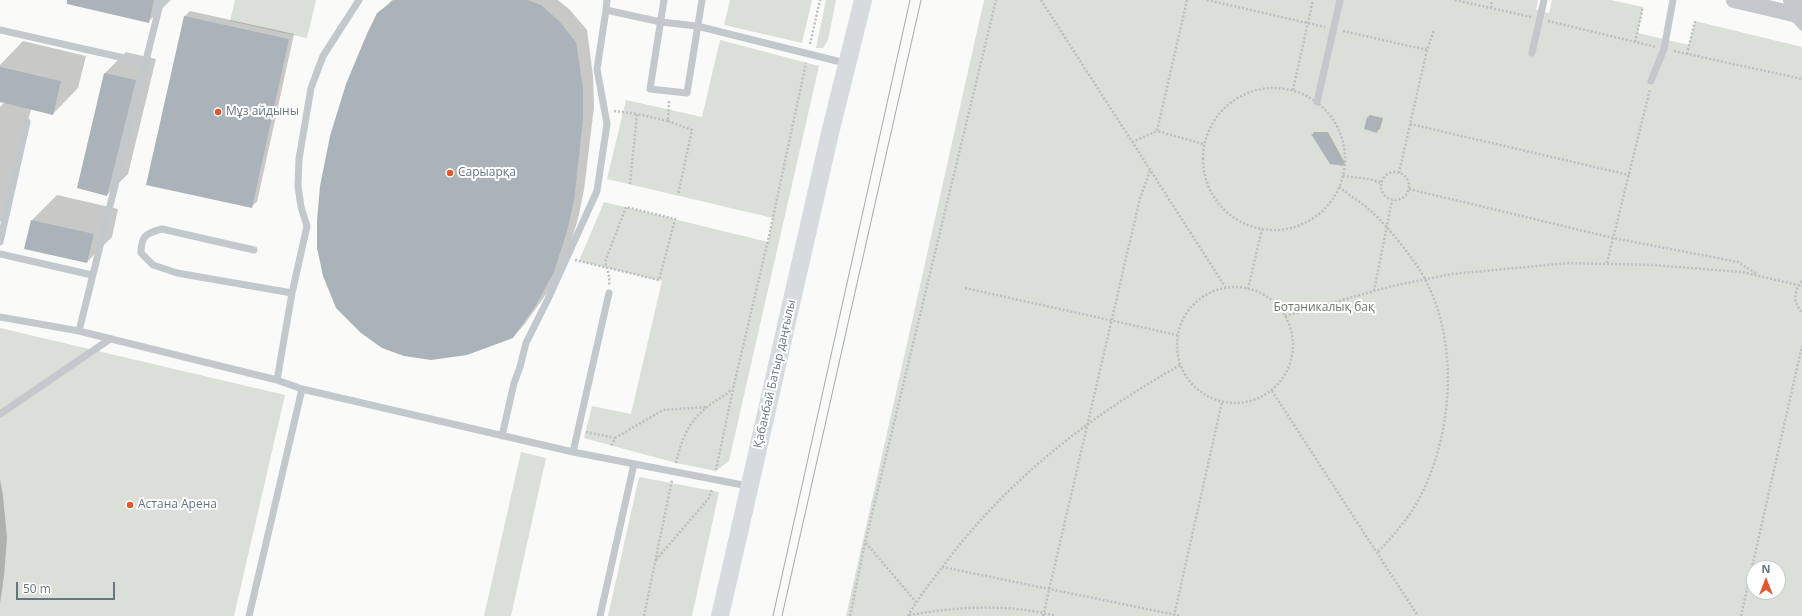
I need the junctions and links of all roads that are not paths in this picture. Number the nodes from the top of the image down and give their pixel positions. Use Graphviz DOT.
graph roads {
  1 [pos="161,0"];
  2 [pos="358,0"];
  3 [pos="607,0"];
  4 [pos="664,0"];
  5 [pos="702,0"];
  6 [pos="853,0"];
  7 [pos="863,0"];
  8 [pos="1340,0"];
  9 [pos="1544,0"];
  10 [pos="1673,0"];
  11 [pos="1734,0"];
  12 [pos="1796,9"];
  13 [pos="606,10"];
  14 [pos="661,22"];
  15 [pos="697,26"];
  16 [pos="1802,26"];
  17 [pos="0,30"];
  18 [pos="1532,52"];
  19 [pos="841,62"];
  20 [pos="146,63"];
  21 [pos="1652,81"];
  22 [pos="1317,102"];
  23 [pos="27,122"];
  24 [pos="830,133"];
  25 [pos="0,242"];
  26 [pos="254,250"];
  27 [pos="0,254"];
  28 [pos="92,275"];
  29 [pos="292,293"];
  30 [pos="609,293"];
  31 [pos="0,317"];
  32 [pos="79,331"];
  33 [pos="110,338"];
  34 [pos="277,380"];
  35 [pos="302,389"];
  36 [pos="0,414"];
  37 [pos="502,436"];
  38 [pos="573,452"];
  39 [pos="634,464"];
  40 [pos="749,487"];
  41 [pos="249,616"];
  42 [pos="600,616"];
  43 [pos="720,616"];
  1 -- 20 [label="lane"];
  2 -- 29 [label="lane"];
  3 -- 13 [label="lane"];
  4 -- 14 [label="lane"];
  5 -- 15 [label="lane"];
  6 -- 19 [label="main road, Қабанбай Батыр даңғылы"];
  7 -- 24 [label="main road, Қабанбай Батыр даңғылы"];
  8 -- 22 [label="lane"];
  9 -- 18 [label="lane"];
  10 -- 21 [label="lane"];
  11 -- 12 [label="street"];
  12 -- 16 [label="lane"];
  13 -- 14 [label="lane"];
  13 -- 37 [label="lane"];
  14 -- 15 [label="lane"];
  14 -- 15 [label="lane"];
  15 -- 19 [label="lane"];
  17 -- 20 [label="lane"];
  19 -- 24 [label="main road, Қабанбай Батыр даңғылы"];
  20 -- 28 [label="lane"];
  23 -- 25 [label="lane"];
  24 -- 40 [label="main road, Қабанбай Батыр даңғылы"];
  26 -- 29 [label="lane"];
  27 -- 28 [label="lane"];
  28 -- 32 [label="lane"];
  29 -- 34 [label="lane"];
  30 -- 38 [label="lane"];
  31 -- 32 [label="lane"];
  32 -- 33 [label="lane"];
  33 -- 34 [label="lane"];
  33 -- 36 [label="lane"];
  34 -- 35 [label="lane"];
  35 -- 37 [label="lane"];
  35 -- 41 [label="lane"];
  37 -- 38 [label="lane"];
  38 -- 39 [label="lane"];
  39 -- 40 [label="lane"];
  39 -- 42 [label="lane"];
  40 -- 43 [label="main road, Қабанбай Батыр даңғылы"];
}
